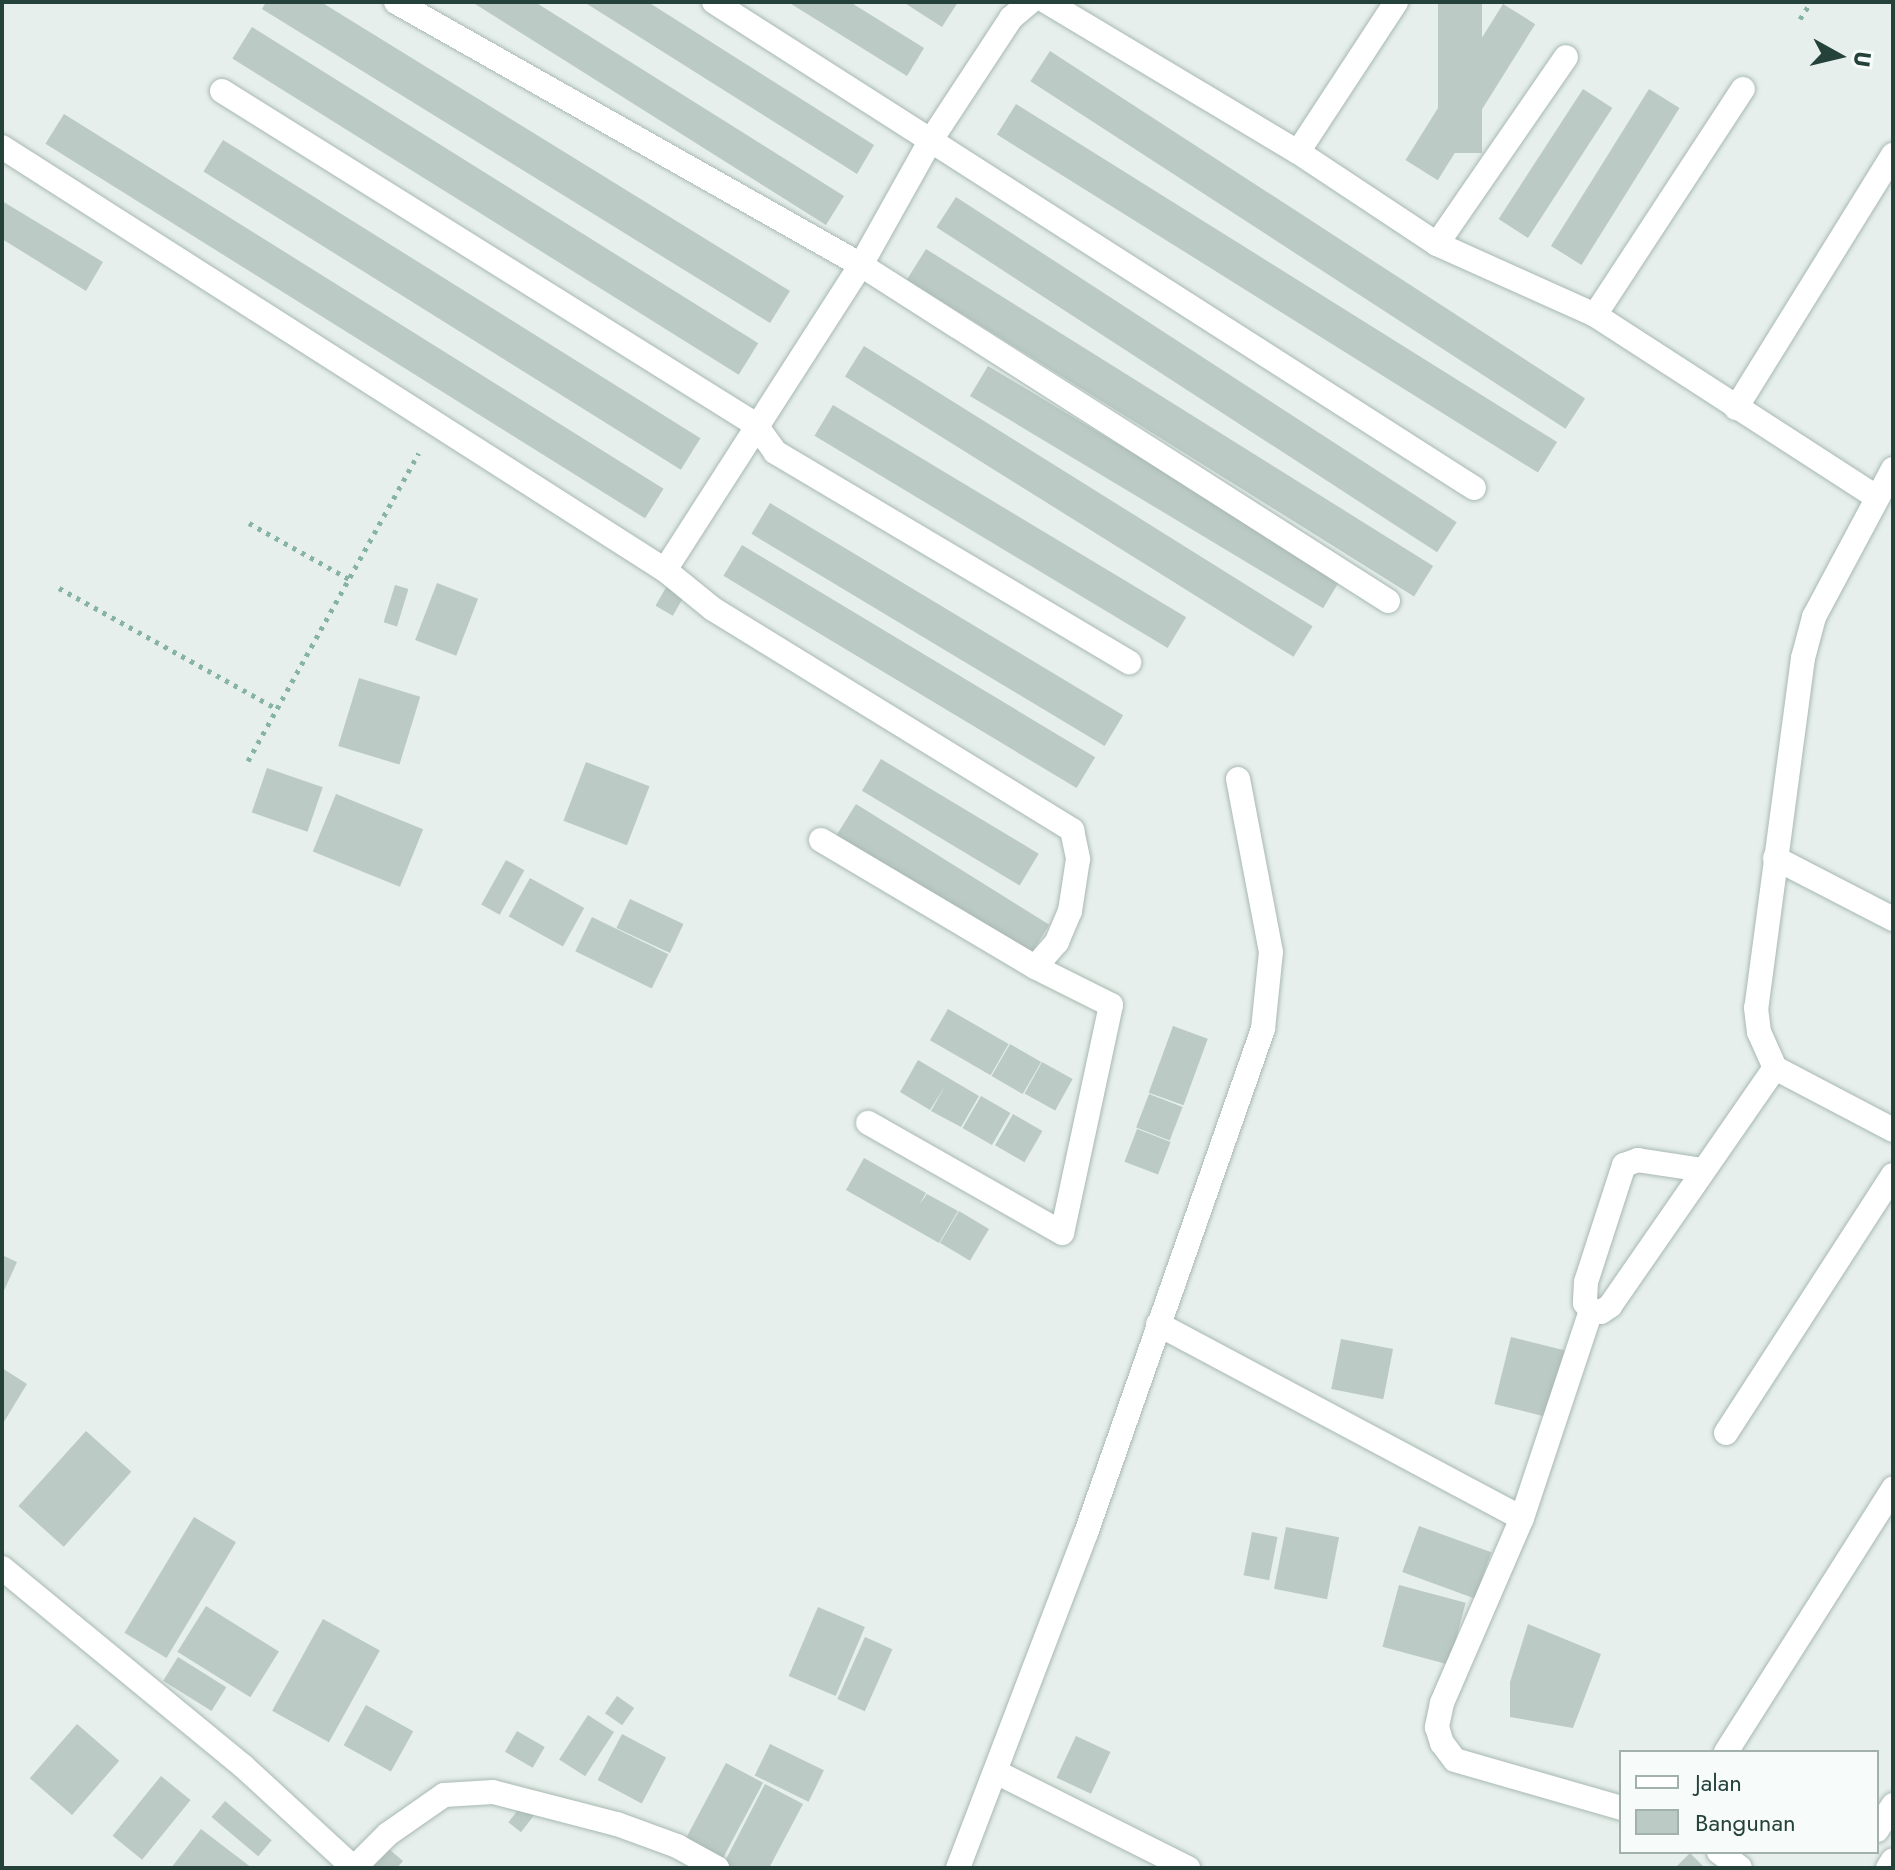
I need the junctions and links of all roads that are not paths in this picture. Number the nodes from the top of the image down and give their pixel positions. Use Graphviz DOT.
graph roads {
  1 [pos="396,2"];
  2 [pos="714,2"];
  3 [pos="1030,2"];
  4 [pos="1047,2"];
  5 [pos="1396,2"];
  6 [pos="1566,57"];
  7 [pos="1743,89"];
  8 [pos="222,91"];
  9 [pos="931,140"];
  10 [pos="2,147"];
  11 [pos="1298,152"];
  12 [pos="1893,155"];
  13 [pos="1437,244"];
  14 [pos="861,265"];
  15 [pos="1595,315"];
  16 [pos="1736,408"];
  17 [pos="755,424"];
  18 [pos="1893,469"];
  19 [pos="1474,488"];
  20 [pos="1876,497"];
  21 [pos="665,570"];
  22 [pos="1388,601"];
  23 [pos="1129,662"];
  24 [pos="1238,779"];
  25 [pos="821,840"];
  26 [pos="1775,858"];
  27 [pos="1893,919"];
  28 [pos="1035,967"];
  29 [pos="1775,1068"];
  30 [pos="868,1123"];
  31 [pos="1893,1130"];
  32 [pos="1703,1170"];
  33 [pos="1893,1175"];
  34 [pos="1591,1310"];
  35 [pos="1158,1324"];
  36 [pos="1726,1433"];
  37 [pos="1893,1489"];
  38 [pos="1522,1518"];
  39 [pos="2,1568"];
  40 [pos="1727,1750"];
  41 [pos="996,1772"];
  42 [pos="1619,1807"];
  43 [pos="1722,1854"];
  44 [pos="1893,1860"];
  45 [pos="354,1868"];
  46 [pos="717,1868"];
  47 [pos="958,1868"];
  48 [pos="1188,1868"];
  49 [pos="1740,1868"];
  50 [pos="1888,1868"];
  1 -- 14 [label="street"];
  2 -- 9 [label="street"];
  3 -- 9 [label="street"];
  4 -- 11 [label="street"];
  5 -- 11 [label="street"];
  6 -- 13 [label="street"];
  7 -- 15 [label="street"];
  8 -- 17 [label="street"];
  9 -- 14 [label="street"];
  9 -- 19 [label="street"];
  10 -- 21 [label="street"];
  11 -- 13 [label="street"];
  12 -- 16 [label="street"];
  13 -- 15 [label="street"];
  14 -- 17 [label="street"];
  14 -- 22 [label="street"];
  15 -- 16 [label="street"];
  16 -- 20 [label="street"];
  17 -- 21 [label="street"];
  17 -- 23 [label="street"];
  18 -- 20 [label="street"];
  20 -- 26 [label="street"];
  21 -- 28 [label="street"];
  24 -- 35 [label="street"];
  25 -- 28 [label="street"];
  26 -- 27 [label="street"];
  26 -- 29 [label="street"];
  28 -- 30 [label="street"];
  29 -- 31 [label="street"];
  29 -- 32 [label="street"];
  32 -- 34 [label="street"];
  32 -- 34 [label="street"];
  33 -- 36 [label="street"];
  34 -- 38 [label="street"];
  35 -- 38 [label="street"];
  35 -- 41 [label="street"];
  37 -- 40 [label="street"];
  38 -- 42 [label="street"];
  39 -- 45 [label="street"];
  41 -- 47 [label="street"];
  41 -- 48 [label="street"];
  43 -- 49 [label="street"];
  44 -- 50 [label="street"];
  45 -- 46 [label="street"];
}
